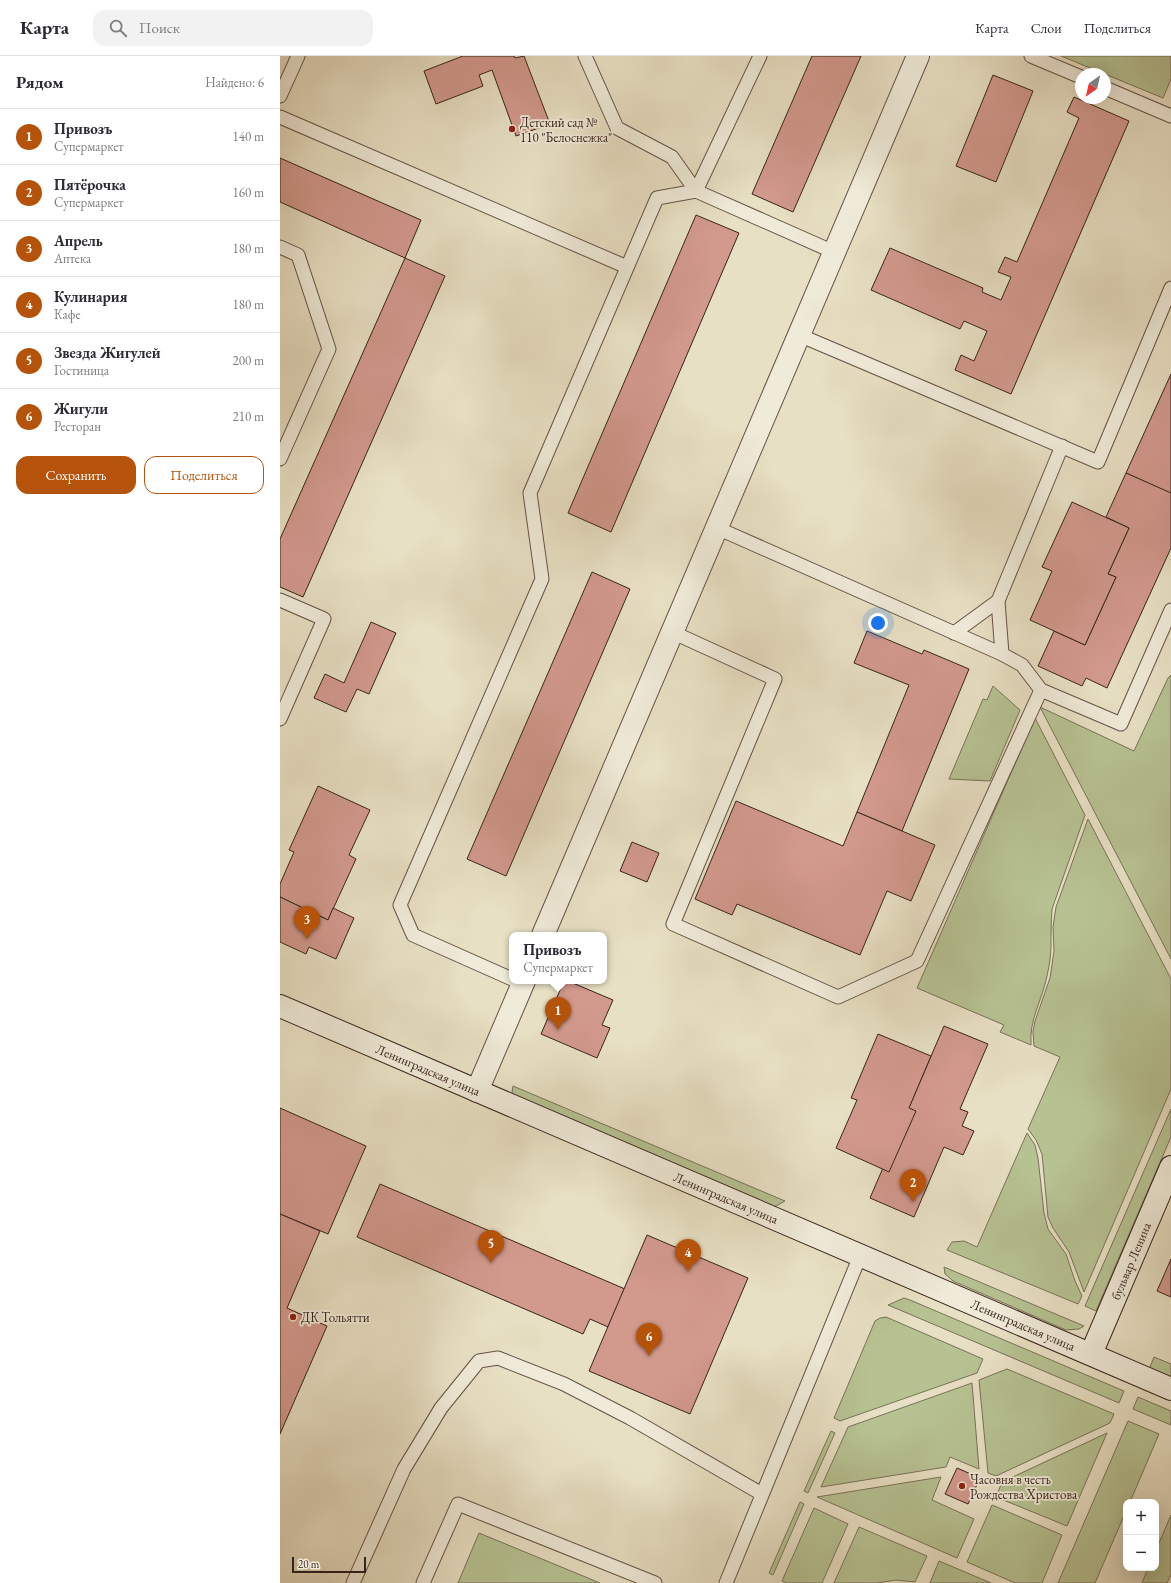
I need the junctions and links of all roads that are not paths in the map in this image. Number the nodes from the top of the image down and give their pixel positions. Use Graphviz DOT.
graph roads {
  1 [pos="298,56"];
  2 [pos="585,56"];
  3 [pos="760,56"];
  4 [pos="918,56"];
  5 [pos="1031,56"];
  6 [pos="1075,74"];
  7 [pos="1111,91"];
  8 [pos="280,96"];
  9 [pos="1171,116"];
  10 [pos="280,117"];
  11 [pos="696,191"];
  12 [pos="280,247"];
  13 [pos="834,252"];
  14 [pos="627,267"];
  15 [pos="1171,288"];
  16 [pos="799,335"];
  17 [pos="1062,446"];
  18 [pos="280,459"];
  19 [pos="717,528"];
  20 [pos="280,600"];
  21 [pos="998,601"];
  22 [pos="1170,617"];
  23 [pos="672,632"];
  24 [pos="954,633"];
  25 [pos="1002,654"];
  26 [pos="1041,690"];
  27 [pos="280,719"];
  28 [pos="544,932"];
  29 [pos="509,977"];
  30 [pos="518,984"];
  31 [pos="280,1006"];
  32 [pos="477,1091"];
  33 [pos="1171,1167"];
  34 [pos="860,1256"];
  35 [pos="1091,1354"];
  36 [pos="1171,1389"];
  37 [pos="762,1494"];
  38 [pos="353,1583"];
  39 [pos="423,1583"];
  40 [pos="655,1583"];
  41 [pos="726,1583"];
  1 -- 8 [label="lane"];
  2 -- 11 [label="lane"];
  3 -- 11 [label="lane"];
  4 -- 13 [label="street"];
  5 -- 6 [label="lane"];
  7 -- 9 [label="lane"];
  10 -- 14 [label="lane"];
  11 -- 13 [label="lane"];
  11 -- 14 [label="lane"];
  12 -- 18 [label="lane"];
  13 -- 16 [label="street"];
  14 -- 29 [label="lane"];
  15 -- 17 [label="lane"];
  16 -- 17 [label="lane"];
  16 -- 19 [label="street"];
  17 -- 21 [label="lane"];
  19 -- 23 [label="street"];
  19 -- 24 [label="lane"];
  20 -- 27 [label="lane"];
  21 -- 24 [label="lane"];
  21 -- 25 [label="lane"];
  22 -- 26 [label="lane"];
  23 -- 26 [label="lane"];
  23 -- 28 [label="street"];
  24 -- 25 [label="lane"];
  25 -- 26 [label="lane"];
  30 -- 32 [label="street"];
  31 -- 32 [label="street, Ленинградская улица"];
  32 -- 34 [label="street, Ленинградская улица"];
  33 -- 35 [label="street, бульвар Ленина"];
  34 -- 35 [label="street, Ленинградская улица"];
  34 -- 37 [label="lane"];
  35 -- 36 [label="street, Ленинградская улица"];
  37 -- 38 [label="lane"];
  37 -- 41 [label="lane"];
  39 -- 40 [label="lane"];
}
